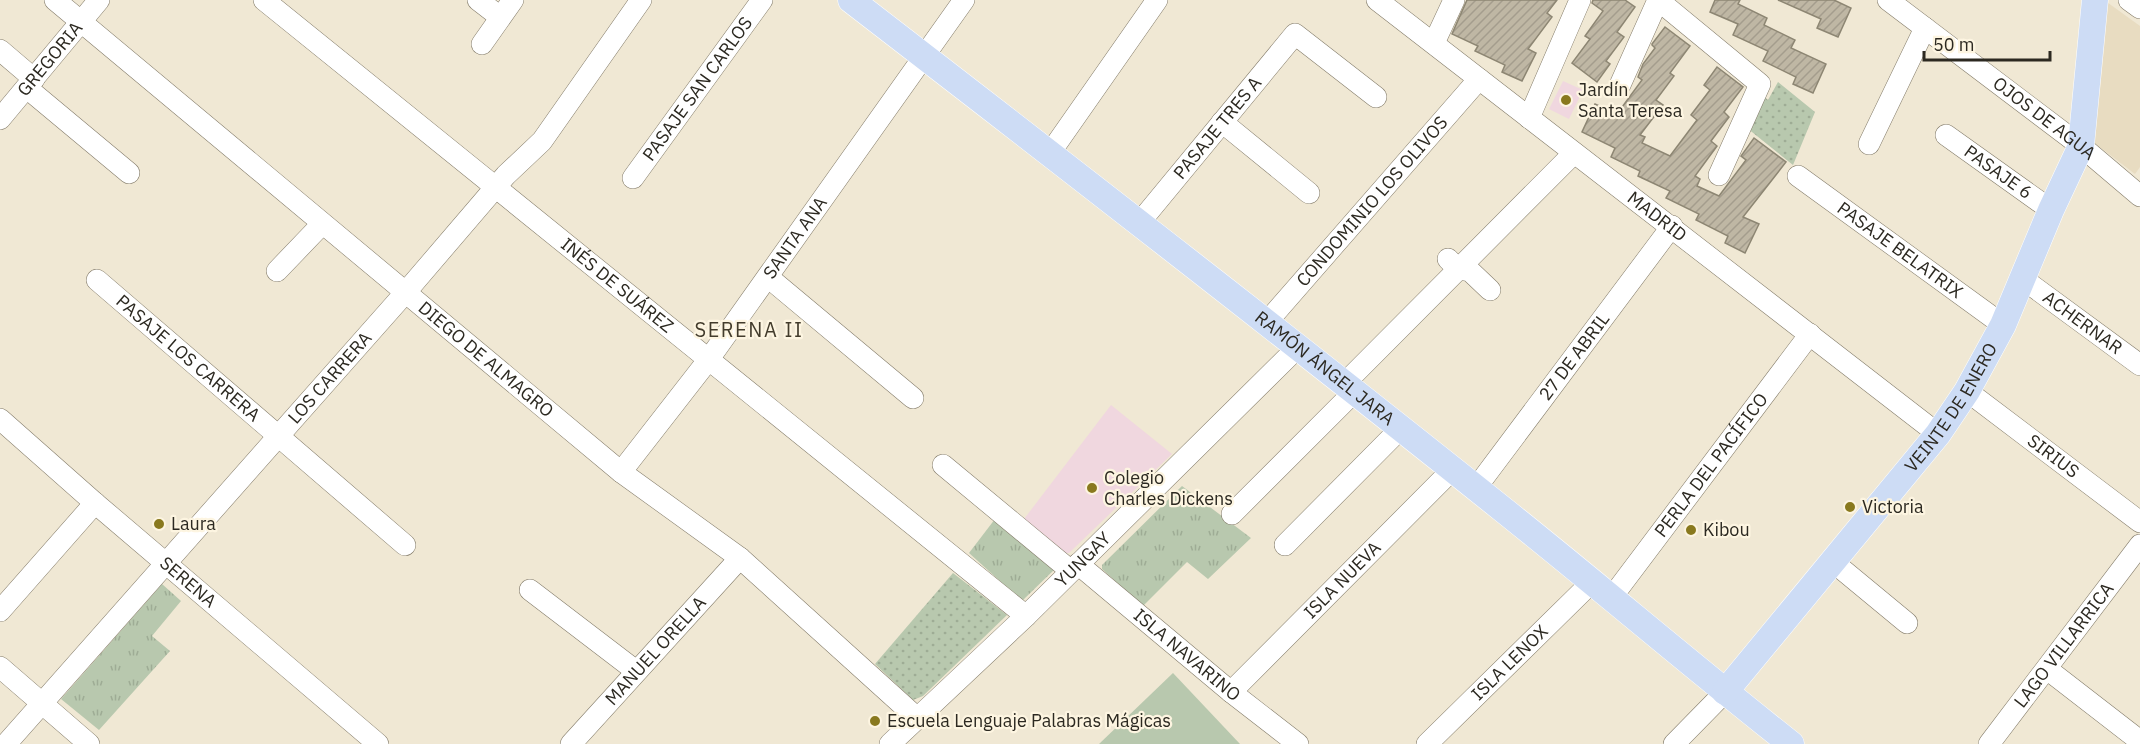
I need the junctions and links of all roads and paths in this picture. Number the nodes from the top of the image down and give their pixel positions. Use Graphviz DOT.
graph roads {
  1 [pos="55,0"];
  2 [pos="99,0"];
  3 [pos="264,0"];
  4 [pos="478,0"];
  5 [pos="641,0"];
  6 [pos="762,0"];
  7 [pos="851,0"];
  8 [pos="964,0"];
  9 [pos="1157,0"];
  10 [pos="1377,0"];
  11 [pos="1454,0"];
  12 [pos="1580,0"];
  13 [pos="1658,0"];
  14 [pos="1888,0"];
  15 [pos="2095,0"];
  16 [pos="2129,0"];
  17 [pos="506,8"];
  18 [pos="2140,8"];
  19 [pos="81,22"];
  20 [pos="1925,28"];
  21 [pos="1434,43"];
  22 [pos="482,44"];
  23 [pos="0,50"];
  24 [pos="925,57"];
  25 [pos="1479,79"];
  26 [pos="31,83"];
  27 [pos="1620,85"];
  28 [pos="1376,97"];
  29 [pos="1528,118"];
  30 [pos="0,119"];
  31 [pos="1222,122"];
  32 [pos="1946,135"];
  33 [pos="1869,144"];
  34 [pos="2082,146"];
  35 [pos="1050,153"];
  36 [pos="1574,153"];
  37 [pos="129,173"];
  38 [pos="1719,175"];
  39 [pos="1798,176"];
  40 [pos="633,178"];
  41 [pos="495,187"];
  42 [pos="1309,193"];
  43 [pos="2140,195"];
  44 [pos="2052,210"];
  45 [pos="1140,222"];
  46 [pos="322,224"];
  47 [pos="1672,226"];
  48 [pos="1453,264"];
  49 [pos="277,271"];
  50 [pos="768,277"];
  51 [pos="2023,279"];
  52 [pos="97,280"];
  53 [pos="1490,290"];
  54 [pos="405,293"];
  55 [pos="1267,322"];
  56 [pos="2003,325"];
  57 [pos="1810,334"];
  58 [pos="1299,346"];
  59 [pos="709,359"];
  60 [pos="2140,365"];
  61 [pos="1350,387"];
  62 [pos="1967,391"];
  63 [pos="913,398"];
  64 [pos="0,419"];
  65 [pos="1401,428"];
  66 [pos="1938,434"];
  67 [pos="278,436"];
  68 [pos="943,465"];
  69 [pos="1453,469"];
  70 [pos="621,472"];
  71 [pos="1476,488"];
  72 [pos="95,503"];
  73 [pos="1232,514"];
  74 [pos="2140,522"];
  75 [pos="405,545"];
  76 [pos="1285,545"];
  77 [pos="2140,545"];
  78 [pos="740,558"];
  79 [pos="1832,561"];
  80 [pos="165,563"];
  81 [pos="1074,568"];
  82 [pos="1593,581"];
  83 [pos="530,590"];
  84 [pos="1612,597"];
  85 [pos="0,611"];
  86 [pos="1026,616"];
  87 [pos="1907,623"];
  88 [pos="0,667"];
  89 [pos="2047,669"];
  90 [pos="636,671"];
  91 [pos="1231,692"];
  92 [pos="1725,692"];
  93 [pos="43,704"];
  94 [pos="917,718"];
  95 [pos="2140,741"];
  96 [pos="6,744"];
  97 [pos="89,744"];
  98 [pos="378,744"];
  99 [pos="571,744"];
  100 [pos="890,744"];
  101 [pos="1298,744"];
  102 [pos="1427,744"];
  103 [pos="1674,744"];
  104 [pos="1791,744"];
  105 [pos="1989,744"];
  1 -- 19 [label="street, DIEGO DE ALMAGRO"];
  2 -- 19 [label="street, GREGORIA"];
  3 -- 41 [label="street, INÉS DE SUÁREZ"];
  4 -- 17 [label="street"];
  5 -- 41 [label="street, LOS CARRERA"];
  6 -- 40 [label="street, PASAJE SAN CARLOS"];
  7 -- 24 [label="main road, RAMÓN ÁNGEL JARA"];
  8 -- 24 [label="street, SANTA ANA"];
  9 -- 35 [label="street"];
  10 -- 21 [label="street, MADRID"];
  11 -- 21 [label="street"];
  12 -- 29 [label="street"];
  13 -- 27 [label="street"];
  13 -- 38 [label="street"];
  14 -- 20 [label="street, OJOS DE AGUA"];
  15 -- 34 [label="main road"];
  16 -- 18 [label="street"];
  17 -- 22 [label="street"];
  19 -- 26 [label="street, GREGORIA"];
  19 -- 46 [label="street, DIEGO DE ALMAGRO"];
  20 -- 33 [label="street"];
  20 -- 34 [label="street, OJOS DE AGUA"];
  21 -- 25 [label="street, MADRID"];
  23 -- 26 [label="street"];
  24 -- 35 [label="main road, RAMÓN ÁNGEL JARA"];
  24 -- 50 [label="street, SANTA ANA"];
  25 -- 29 [label="street, MADRID"];
  25 -- 55 [label="street, CONDOMINIO LOS OLIVOS"];
  26 -- 30 [label="street, GREGORIA"];
  26 -- 37 [label="street"];
  28 -- 31 [label="street, PASAJE TRES A"];
  29 -- 36 [label="street, MADRID"];
  31 -- 42 [label="street"];
  31 -- 45 [label="street, PASAJE TRES A"];
  32 -- 44 [label="street, PASAJE 6"];
  34 -- 43 [label="street, OJOS DE AGUA"];
  34 -- 44 [label="main road, VEINTE DE ENERO"];
  35 -- 45 [label="main road, RAMÓN ÁNGEL JARA"];
  36 -- 47 [label="street, MADRID"];
  36 -- 48 [label="street"];
  39 -- 56 [label="street, PASAJE BELATRIX"];
  41 -- 54 [label="street, LOS CARRERA"];
  41 -- 59 [label="street, INÉS DE SUÁREZ"];
  44 -- 51 [label="main road, VEINTE DE ENERO"];
  45 -- 55 [label="main road, RAMÓN ÁNGEL JARA"];
  46 -- 49 [label="street"];
  46 -- 54 [label="street, DIEGO DE ALMAGRO"];
  47 -- 57 [label="street, MADRID"];
  47 -- 71 [label="street, 27 DE ABRIL"];
  48 -- 53 [label="street"];
  48 -- 61 [label="street"];
  50 -- 59 [label="street, SANTA ANA"];
  50 -- 63 [label="street"];
  51 -- 56 [label="main road, VEINTE DE ENERO"];
  51 -- 60 [label="street, ACHERNAR"];
  52 -- 67 [label="street, PASAJE LOS CARRERA"];
  54 -- 67 [label="street, LOS CARRERA"];
  54 -- 70 [label="street, DIEGO DE ALMAGRO"];
  55 -- 58 [label="main road, RAMÓN ÁNGEL JARA"];
  56 -- 62 [label="main road, VEINTE DE ENERO"];
  57 -- 66 [label="street, MADRID"];
  57 -- 84 [label="street, PERLA DEL PACÍFICO"];
  58 -- 61 [label="main road, RAMÓN ÁNGEL JARA"];
  58 -- 81 [label="street, YUNGAY"];
  59 -- 70 [label="street, SANTA ANA"];
  59 -- 86 [label="street, INÉS DE SUÁREZ"];
  61 -- 65 [label="main road, RAMÓN ÁNGEL JARA"];
  61 -- 73 [label="street"];
  62 -- 66 [label="main road, VEINTE DE ENERO"];
  62 -- 74 [label="street, SIRIUS"];
  64 -- 72 [label="street, SERENA"];
  65 -- 69 [label="main road, RAMÓN ÁNGEL JARA"];
  65 -- 76 [label="street"];
  66 -- 79 [label="main road, VEINTE DE ENERO"];
  67 -- 75 [label="street, PASAJE LOS CARRERA"];
  67 -- 80 [label="street, LOS CARRERA"];
  68 -- 81 [label="street, ISLA NAVARINO"];
  69 -- 71 [label="main road, RAMÓN ÁNGEL JARA"];
  69 -- 91 [label="street, ISLA NUEVA"];
  70 -- 78 [label="street, DIEGO DE ALMAGRO"];
  71 -- 82 [label="main road, RAMÓN ÁNGEL JARA"];
  72 -- 80 [label="street, SERENA"];
  72 -- 85 [label="street"];
  77 -- 89 [label="street, LAGO VILLARRICA"];
  78 -- 90 [label="street, MANUEL ORELLA"];
  78 -- 94 [label="street, DIEGO DE ALMAGRO"];
  79 -- 87 [label="street"];
  79 -- 92 [label="main road, VEINTE DE ENERO"];
  80 -- 93 [label="street, LOS CARRERA"];
  80 -- 98 [label="street, SERENA"];
  81 -- 86 [label="street, YUNGAY"];
  81 -- 91 [label="street, ISLA NAVARINO"];
  82 -- 84 [label="main road, RAMÓN ÁNGEL JARA"];
  82 -- 102 [label="street, ISLA LENOX"];
  83 -- 90 [label="street"];
  84 -- 92 [label="main road, RAMÓN ÁNGEL JARA"];
  86 -- 94 [label="street, YUNGAY"];
  88 -- 93 [label="street"];
  89 -- 95 [label="street"];
  89 -- 105 [label="street, LAGO VILLARRICA"];
  90 -- 99 [label="street, MANUEL ORELLA"];
  91 -- 101 [label="street, ISLA NAVARINO"];
  92 -- 103 [label="street, VEINTE DE ENERO"];
  92 -- 104 [label="main road, RAMÓN ÁNGEL JARA"];
  93 -- 96 [label="street, LOS CARRERA"];
  93 -- 97 [label="street"];
  94 -- 100 [label="street, YUNGAY"];
}
